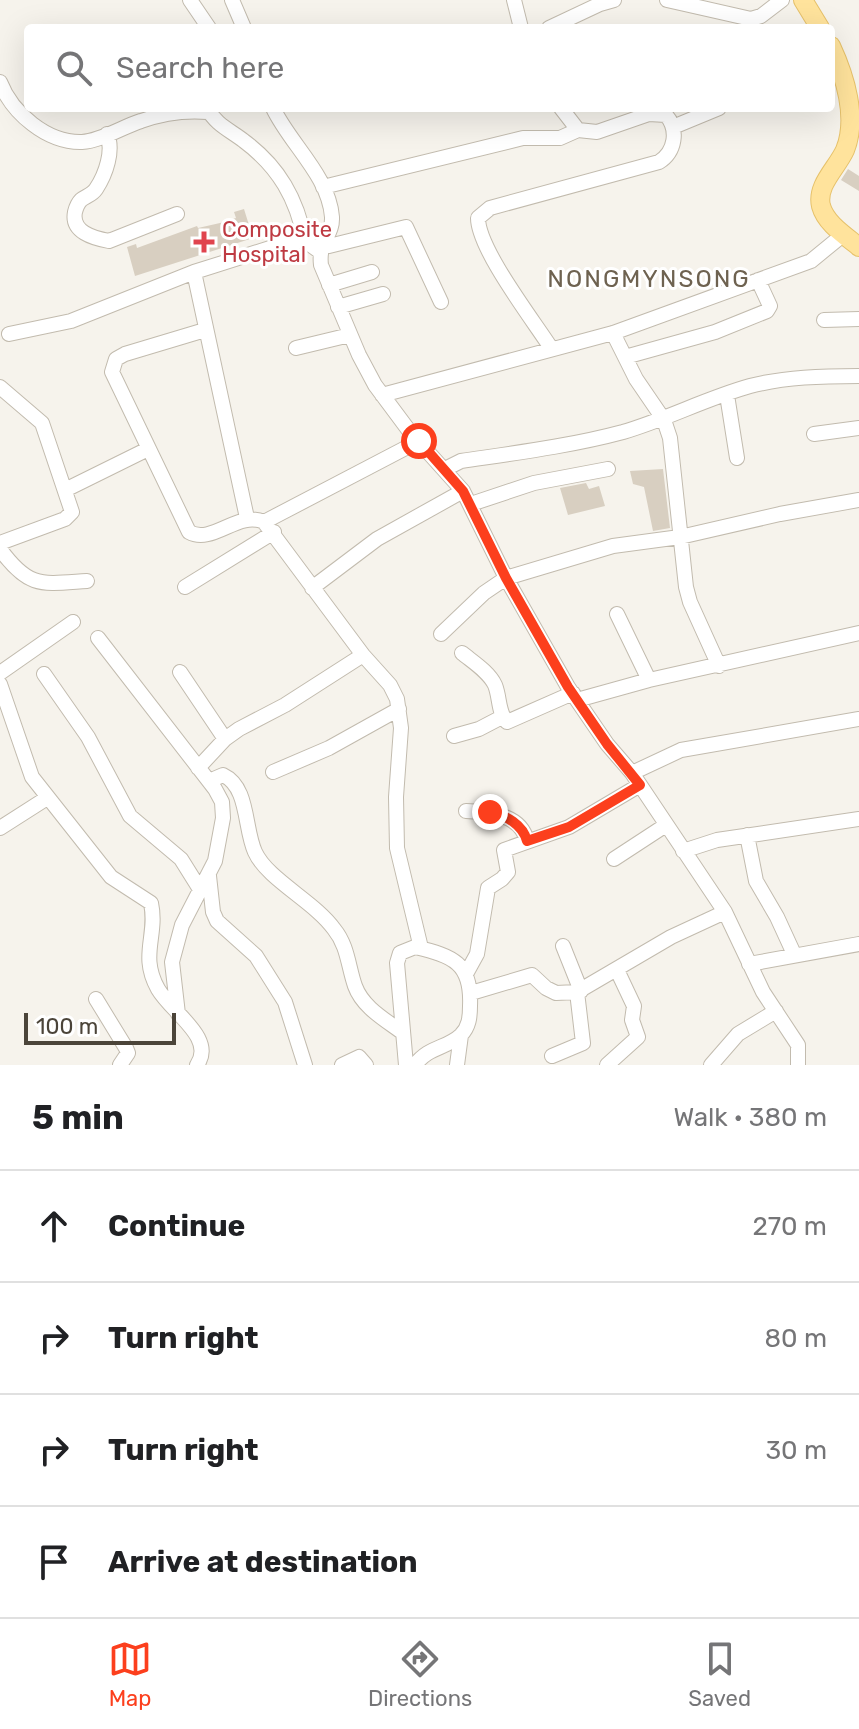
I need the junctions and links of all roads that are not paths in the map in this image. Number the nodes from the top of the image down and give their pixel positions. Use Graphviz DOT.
graph roads {
  1 [pos="190,0"];
  2 [pos="232,0"];
  3 [pos="514,0"];
  4 [pos="614,0"];
  5 [pos="667,0"];
  6 [pos="782,0"];
  7 [pos="803,0"];
  8 [pos="206,24"];
  9 [pos="242,24"];
  10 [pos="520,24"];
  11 [pos="558,24"];
  12 [pos="818,24"];
  13 [pos="835,66"];
  14 [pos="0,82"];
  15 [pos="173,112"];
  16 [pos="210,112"];
  17 [pos="275,112"];
  18 [pos="564,112"];
  19 [pos="709,112"];
  20 [pos="673,127"];
  21 [pos="578,130"];
  22 [pos="107,134"];
  23 [pos="852,150"];
  24 [pos="323,187"];
  25 [pos="177,214"];
  26 [pos="844,234"];
  27 [pos="305,241"];
  28 [pos="859,247"];
  29 [pos="320,248"];
  30 [pos="194,272"];
  31 [pos="372,272"];
  32 [pos="758,280"];
  33 [pos="329,285"];
  34 [pos="383,294"];
  35 [pos="441,302"];
  36 [pos="338,307"];
  37 [pos="859,319"];
  38 [pos="824,320"];
  39 [pos="205,330"];
  40 [pos="613,333"];
  41 [pos="9,334"];
  42 [pos="350,335"];
  43 [pos="296,348"];
  44 [pos="551,348"];
  45 [pos="625,357"];
  46 [pos="859,376"];
  47 [pos="0,387"];
  48 [pos="382,395"];
  49 [pos="727,395"];
  50 [pos="664,420"];
  51 [pos="859,428"];
  52 [pos="814,434"];
  53 [pos="419,441"];
  54 [pos="148,449"];
  55 [pos="737,458"];
  56 [pos="445,469"];
  57 [pos="608,469"];
  58 [pos="65,490"];
  59 [pos="467,498"];
  60 [pos="859,500"];
  61 [pos="247,518"];
  62 [pos="269,527"];
  63 [pos="680,537"];
  64 [pos="0,546"];
  65 [pos="506,578"];
  66 [pos="87,581"];
  67 [pos="185,587"];
  68 [pos="312,588"];
  69 [pos="617,614"];
  70 [pos="73,622"];
  71 [pos="859,633"];
  72 [pos="441,634"];
  73 [pos="98,638"];
  74 [pos="462,653"];
  75 [pos="363,655"];
  76 [pos="719,666"];
  77 [pos="180,672"];
  78 [pos="0,673"];
  79 [pos="44,674"];
  80 [pos="649,680"];
  81 [pos="0,684"];
  82 [pos="575,697"];
  83 [pos="399,709"];
  84 [pos="502,717"];
  85 [pos="859,719"];
  86 [pos="454,736"];
  87 [pos="225,739"];
  88 [pos="198,768"];
  89 [pos="273,772"];
  90 [pos="636,779"];
  91 [pos="209,781"];
  92 [pos="47,798"];
  93 [pos="466,811"];
  94 [pos="859,819"];
  95 [pos="666,825"];
  96 [pos="0,828"];
  97 [pos="747,835"];
  98 [pos="527,841"];
  99 [pos="683,851"];
  100 [pos="614,859"];
  101 [pos="209,875"];
  102 [pos="201,891"];
  103 [pos="725,912"];
  104 [pos="859,944"];
  105 [pos="563,946"];
  106 [pos="421,948"];
  107 [pos="794,954"];
  108 [pos="749,964"];
  109 [pos="617,970"];
  110 [pos="466,974"];
  111 [pos="579,992"];
  112 [pos="471,993"];
  113 [pos="96,999"];
  114 [pos="776,1011"];
  115 [pos="178,1014"];
  116 [pos="403,1033"];
  117 [pos="461,1035"];
  118 [pos="552,1056"];
  119 [pos="120,1065"];
  120 [pos="197,1065"];
  121 [pos="305,1065"];
  122 [pos="342,1065"];
  123 [pos="366,1065"];
  124 [pos="406,1065"];
  125 [pos="415,1065"];
  126 [pos="457,1065"];
  127 [pos="607,1065"];
  128 [pos="711,1065"];
  129 [pos="798,1065"];
  1 -- 8 [label="street"];
  2 -- 9 [label="street"];
  3 -- 10 [label="street"];
  4 -- 11 [label="street"];
  5 -- 6 [label="street"];
  7 -- 12 [label="main road"];
  13 -- 23 [label="main road"];
  14 -- 22 [label="street"];
  15 -- 22 [label="street"];
  16 -- 27 [label="street"];
  17 -- 24 [label="street"];
  18 -- 21 [label="street"];
  19 -- 20 [label="street"];
  20 -- 21 [label="street"];
  20 -- 44 [label="street"];
  21 -- 24 [label="street"];
  22 -- 25 [label="street"];
  23 -- 26 [label="main road"];
  24 -- 29 [label="street"];
  26 -- 28 [label="main road"];
  26 -- 32 [label="street"];
  27 -- 29 [label="street"];
  27 -- 30 [label="street"];
  29 -- 33 [label="street"];
  29 -- 35 [label="street"];
  30 -- 39 [label="street"];
  30 -- 41 [label="street"];
  31 -- 33 [label="street"];
  32 -- 40 [label="street"];
  32 -- 45 [label="street"];
  33 -- 36 [label="street"];
  34 -- 36 [label="street"];
  36 -- 42 [label="street"];
  37 -- 38 [label="street"];
  39 -- 54 [label="street"];
  39 -- 61 [label="street"];
  40 -- 44 [label="street"];
  40 -- 45 [label="street"];
  42 -- 43 [label="street"];
  42 -- 48 [label="street"];
  44 -- 48 [label="street"];
  45 -- 50 [label="street"];
  46 -- 49 [label="street"];
  47 -- 58 [label="street"];
  48 -- 53 [label="street"];
  49 -- 50 [label="street"];
  49 -- 55 [label="street"];
  50 -- 56 [label="street"];
  50 -- 63 [label="street"];
  51 -- 52 [label="street"];
  53 -- 56 [label="street"];
  53 -- 62 [label="street"];
  54 -- 58 [label="street"];
  54 -- 61 [label="street"];
  56 -- 59 [label="street"];
  57 -- 59 [label="street"];
  58 -- 64 [label="street"];
  59 -- 65 [label="street"];
  59 -- 68 [label="street"];
  60 -- 63 [label="street"];
  61 -- 62 [label="street"];
  62 -- 67 [label="street"];
  62 -- 68 [label="street"];
  63 -- 65 [label="street"];
  63 -- 76 [label="street"];
  64 -- 66 [label="street"];
  65 -- 72 [label="street"];
  65 -- 82 [label="street"];
  68 -- 75 [label="street"];
  69 -- 80 [label="street"];
  70 -- 78 [label="street"];
  71 -- 76 [label="street"];
  73 -- 88 [label="street"];
  74 -- 84 [label="street"];
  75 -- 83 [label="street"];
  75 -- 87 [label="street"];
  76 -- 80 [label="street"];
  77 -- 87 [label="street"];
  79 -- 102 [label="street"];
  80 -- 82 [label="street"];
  81 -- 92 [label="street"];
  82 -- 84 [label="street"];
  82 -- 90 [label="street"];
  83 -- 89 [label="street"];
  83 -- 106 [label="street"];
  84 -- 86 [label="street"];
  85 -- 90 [label="street"];
  87 -- 88 [label="street"];
  88 -- 91 [label="street"];
  90 -- 95 [label="street"];
  90 -- 98 [label="street"];
  91 -- 101 [label="street"];
  91 -- 116 [label="street"];
  92 -- 96 [label="street"];
  92 -- 115 [label="street"];
  93 -- 98 [label="street"];
  94 -- 97 [label="street"];
  95 -- 99 [label="street"];
  95 -- 100 [label="street"];
  97 -- 99 [label="street"];
  97 -- 107 [label="street"];
  98 -- 110 [label="street"];
  99 -- 103 [label="street"];
  101 -- 102 [label="street"];
  101 -- 121 [label="street"];
  102 -- 115 [label="street"];
  103 -- 108 [label="street"];
  103 -- 109 [label="street"];
  104 -- 107 [label="street"];
  105 -- 111 [label="street"];
  106 -- 110 [label="street"];
  106 -- 116 [label="street"];
  107 -- 108 [label="street"];
  108 -- 114 [label="street"];
  109 -- 111 [label="street"];
  109 -- 127 [label="street"];
  110 -- 112 [label="street"];
  111 -- 112 [label="street"];
  111 -- 118 [label="street"];
  112 -- 117 [label="street"];
  113 -- 119 [label="street"];
  114 -- 128 [label="street"];
  114 -- 129 [label="street"];
  115 -- 120 [label="street"];
  116 -- 124 [label="street"];
  117 -- 125 [label="street"];
  117 -- 126 [label="street"];
  122 -- 123 [label="street"];
}
